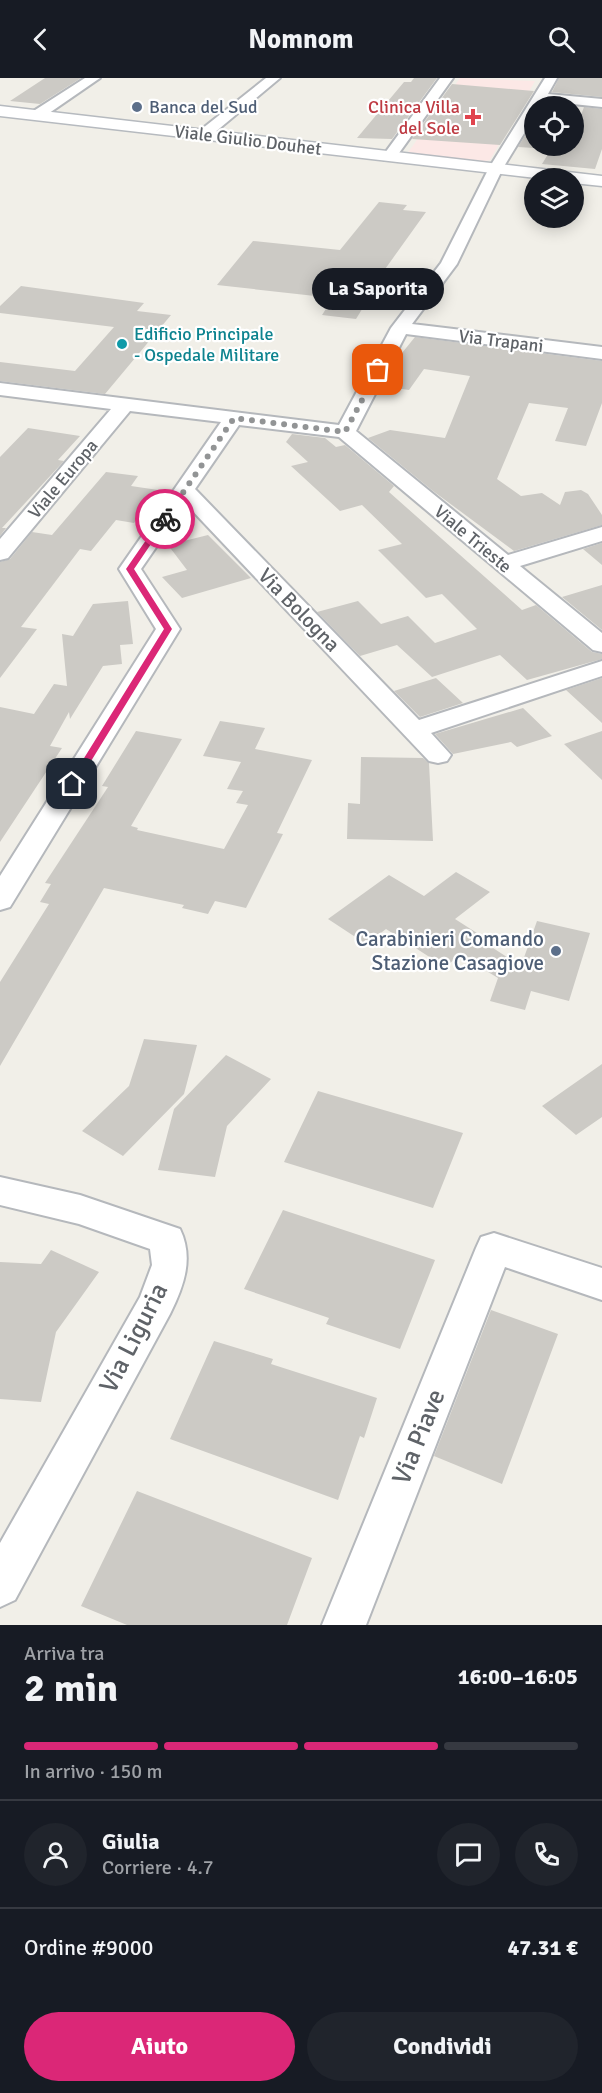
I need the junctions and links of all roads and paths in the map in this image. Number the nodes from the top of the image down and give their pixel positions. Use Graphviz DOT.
graph roads {
  1 [pos="94,78"];
  2 [pos="274,78"];
  3 [pos="447,78"];
  4 [pos="554,80"];
  5 [pos="541,96"];
  6 [pos="584,101"];
  7 [pos="602,103"];
  8 [pos="0,111"];
  9 [pos="37,115"];
  10 [pos="524,123"];
  11 [pos="203,135"];
  12 [pos="389,157"];
  13 [pos="496,168"];
  14 [pos="602,181"];
  15 [pos="400,328"];
  16 [pos="602,354"];
  17 [pos="0,388"];
  18 [pos="125,404"];
  19 [pos="234,418"];
  20 [pos="345,432"];
  21 [pos="184,490"];
  22 [pos="602,534"];
  23 [pos="0,553"];
  24 [pos="503,564"];
  25 [pos="602,645"];
  26 [pos="602,668"];
  27 [pos="414,730"];
  28 [pos="438,754"];
  29 [pos="0,900"];
  30 [pos="0,1191"];
  31 [pos="602,1284"];
  32 [pos="0,1585"];
  33 [pos="350,1623"];
  1 -- 9 [label="street"];
  2 -- 11 [label="street"];
  3 -- 12 [label="street"];
  4 -- 5 [label="street"];
  6 -- 7 [label="street"];
  8 -- 9 [label="main road, Viale Giulio Douhet"];
  9 -- 11 [label="main road, Viale Giulio Douhet"];
  10 -- 13 [label="street"];
  11 -- 12 [label="main road, Viale Giulio Douhet"];
  12 -- 13 [label="main road, Viale Giulio Douhet"];
  13 -- 14 [label="main road, Viale Giulio Douhet"];
  13 -- 15 [label="street"];
  15 -- 16 [label="street, Via Trapani"];
  15 -- 20 [label="street"];
  17 -- 18 [label="street"];
  18 -- 19 [label="street"];
  18 -- 23 [label="street, Viale Europa"];
  19 -- 20 [label="street"];
  19 -- 21 [label="street"];
  20 -- 24 [label="street, Viale Trieste"];
  21 -- 27 [label="street, Via Bologna"];
  21 -- 29 [label="street"];
  22 -- 24 [label="street"];
  24 -- 25 [label="street, Viale Trieste"];
  26 -- 27 [label="street"];
  27 -- 28 [label="street, Via Bologna"];
  30 -- 32 [label="street, Via Liguria"];
  31 -- 33 [label="street, Via Piave"];
}
